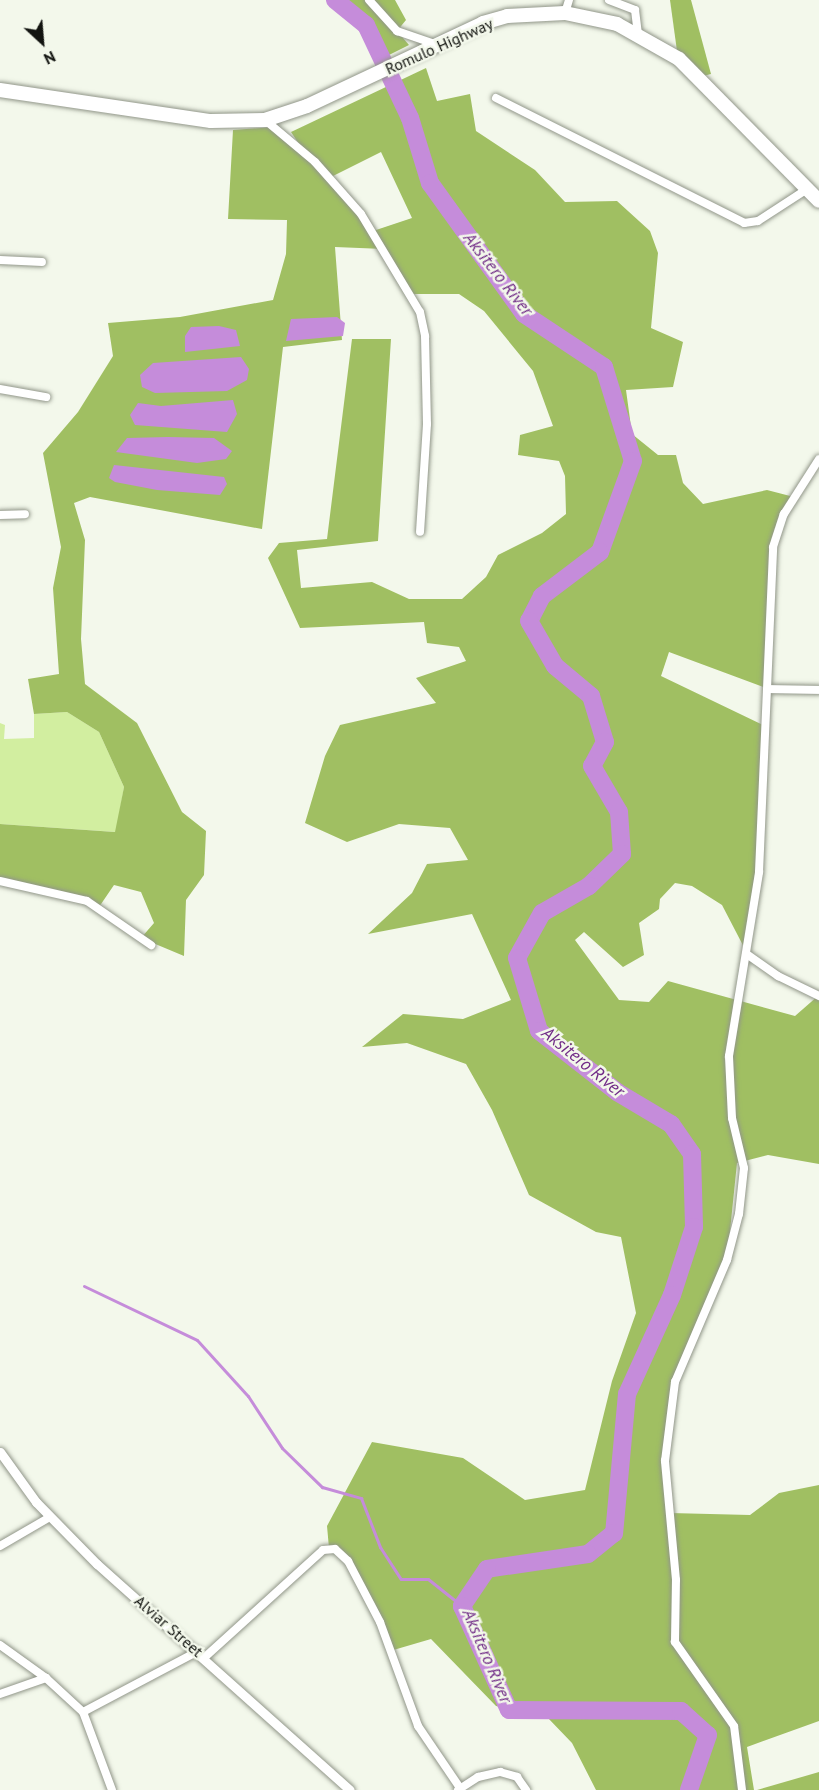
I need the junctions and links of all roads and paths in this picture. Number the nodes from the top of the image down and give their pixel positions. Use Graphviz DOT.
graph roads {
  1 [pos="369,0"];
  2 [pos="609,0"];
  3 [pos="625,2"];
  4 [pos="567,7"];
  5 [pos="638,33"];
  6 [pos="433,47"];
  7 [pos="0,90"];
  8 [pos="496,98"];
  9 [pos="265,120"];
  10 [pos="807,189"];
  11 [pos="819,201"];
  12 [pos="0,260"];
  13 [pos="42,262"];
  14 [pos="0,389"];
  15 [pos="46,397"];
  16 [pos="819,459"];
  17 [pos="25,514"];
  18 [pos="0,515"];
  19 [pos="420,532"];
  20 [pos="769,688"];
  21 [pos="819,690"];
  22 [pos="0,881"];
  23 [pos="151,945"];
  24 [pos="748,955"];
  25 [pos="819,996"];
  26 [pos="0,1452"];
  27 [pos="50,1518"];
  28 [pos="0,1546"];
  29 [pos="0,1645"];
  30 [pos="201,1654"];
  31 [pos="46,1678"];
  32 [pos="0,1694"];
  33 [pos="83,1712"];
  34 [pos="459,1789"];
  35 [pos="112,1790"];
  36 [pos="350,1790"];
  37 [pos="526,1790"];
  38 [pos="742,1790"];
  1 -- 6 [label="street"];
  2 -- 3 [label="street"];
  3 -- 5 [label="street"];
  4 -- 5 [label="highway, Romulo Highway"];
  4 -- 6 [label="highway, Romulo Highway"];
  5 -- 10 [label="highway, Romulo Highway"];
  6 -- 9 [label="highway, Romulo Highway"];
  7 -- 9 [label="highway, Romulo Highway"];
  8 -- 10 [label="street"];
  9 -- 19 [label="street"];
  10 -- 11 [label="highway, Romulo Highway"];
  12 -- 13 [label="street"];
  14 -- 15 [label="street"];
  16 -- 20 [label="street"];
  17 -- 18 [label="street"];
  20 -- 21 [label="street"];
  20 -- 24 [label="street"];
  22 -- 23 [label="street"];
  24 -- 25 [label="street"];
  24 -- 38 [label="street"];
  26 -- 27 [label="street, Alviar Street"];
  27 -- 28 [label="street"];
  27 -- 30 [label="street, Alviar Street"];
  29 -- 31 [label="street"];
  30 -- 33 [label="street"];
  30 -- 34 [label="street"];
  30 -- 36 [label="street, Alviar Street"];
  31 -- 32 [label="street"];
  31 -- 33 [label="street"];
  33 -- 35 [label="street"];
  34 -- 37 [label="street"];
}
